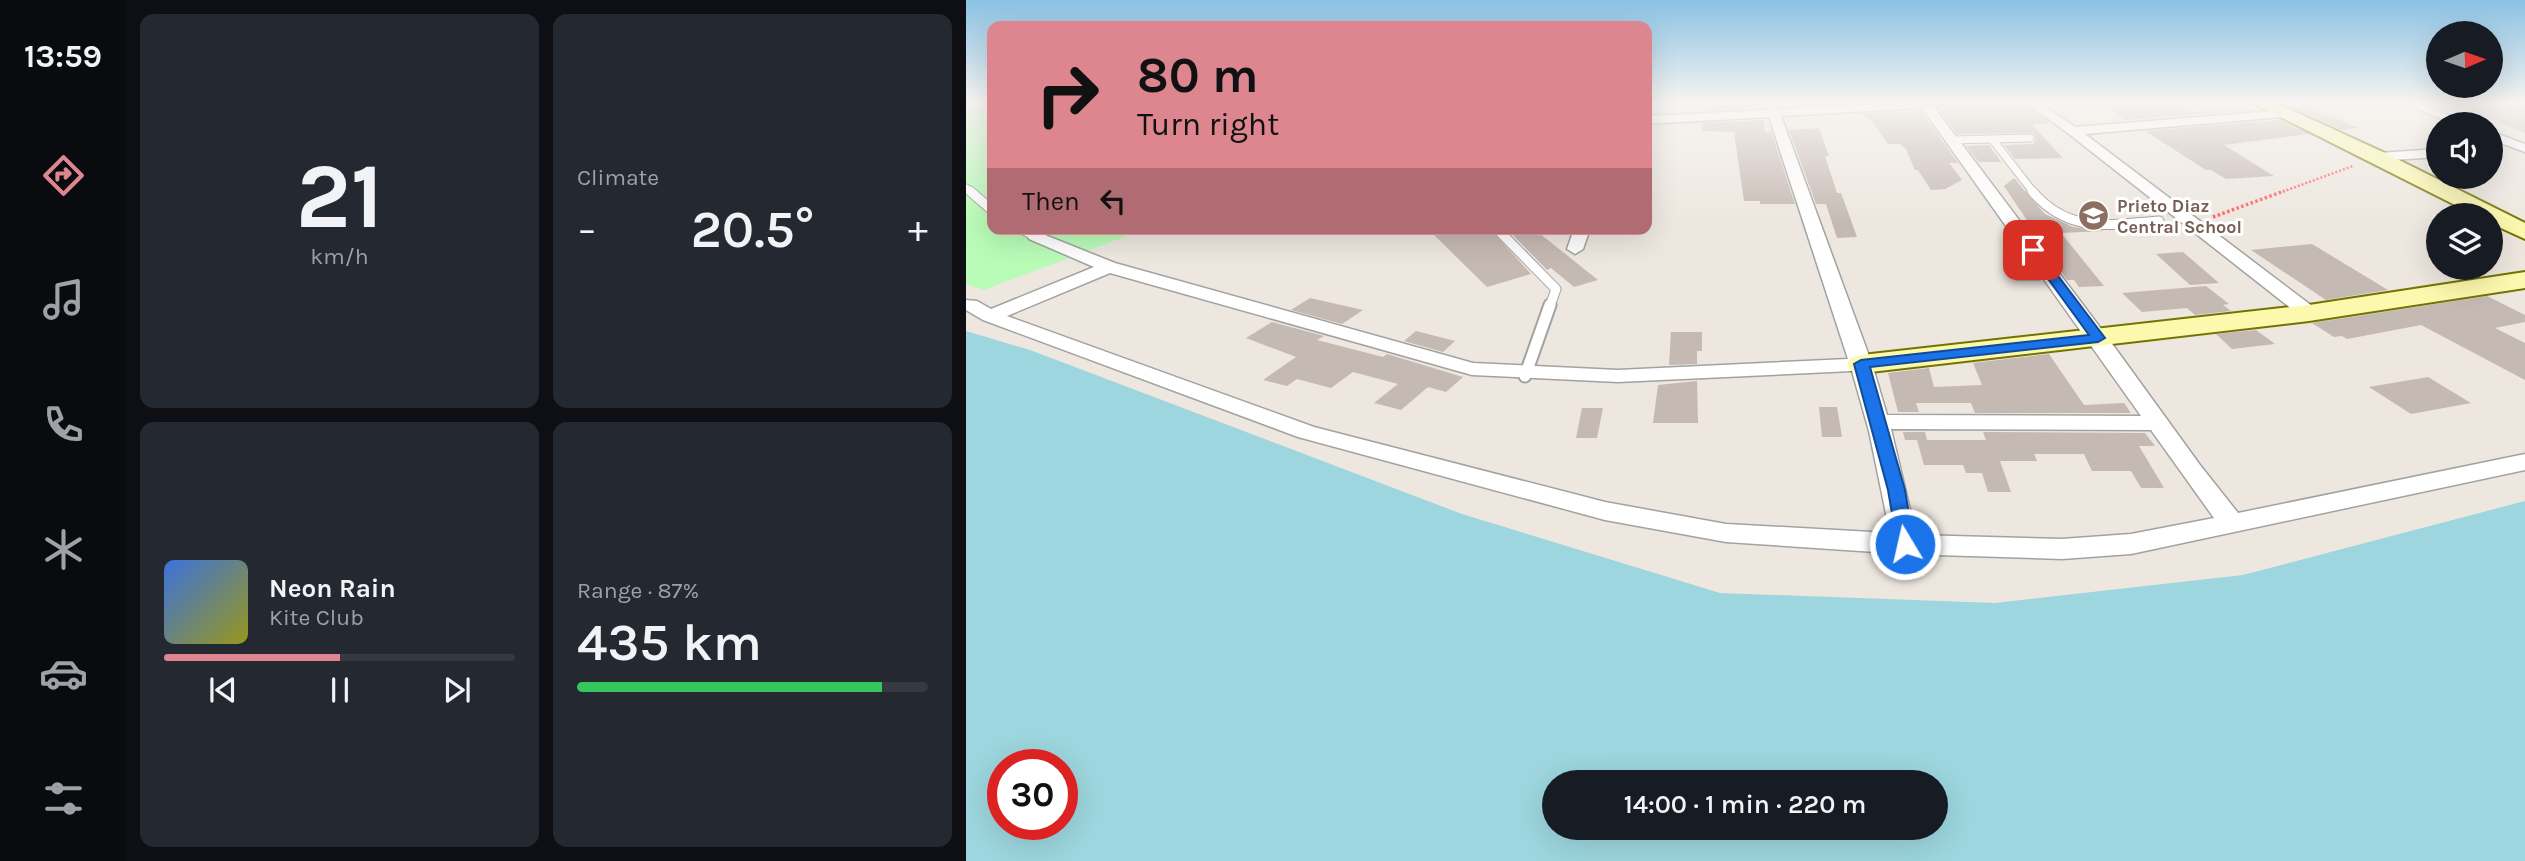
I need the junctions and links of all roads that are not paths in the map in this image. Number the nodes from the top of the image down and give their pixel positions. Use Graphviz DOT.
graph roads {
  1 [pos="1784,142"];
  2 [pos="1954,142"];
  3 [pos="1995,142"];
  4 [pos="2088,142"];
  5 [pos="2344,142"];
  6 [pos="2524,147"];
  7 [pos="2503,148"];
  8 [pos="2426,154"];
  9 [pos="2378,158"];
  10 [pos="966,188"];
  11 [pos="987,206"];
  12 [pos="2159,221"];
  13 [pos="2525,232"];
  14 [pos="1036,235"];
  15 [pos="1503,235"];
  16 [pos="1580,235"];
  17 [pos="1575,249"];
  18 [pos="1109,267"];
  19 [pos="2525,281"];
  20 [pos="2309,313"];
  21 [pos="2098,338"];
  22 [pos="1861,364"];
  23 [pos="1525,376"];
  24 [pos="1878,422"];
  25 [pos="2157,423"];
  26 [pos="2525,462"];
  27 [pos="2231,522"];
  28 [pos="1905,544"];
  1 -- 22 [label="street"];
  2 -- 21 [label="street"];
  3 -- 12 [label="lane"];
  4 -- 20 [label="street"];
  5 -- 9 [label="street"];
  6 -- 7 [label="street"];
  8 -- 9 [label="street"];
  9 -- 13 [label="street"];
  10 -- 11 [label="lane"];
  14 -- 18 [label="street"];
  15 -- 23 [label="lane"];
  16 -- 17 [label="street"];
  18 -- 23 [label="street"];
  18 -- 28 [label="street"];
  19 -- 20 [label="street"];
  20 -- 21 [label="street"];
  21 -- 22 [label="street"];
  21 -- 25 [label="street"];
  22 -- 23 [label="street"];
  22 -- 24 [label="street"];
  24 -- 25 [label="street"];
  24 -- 28 [label="street"];
  25 -- 27 [label="street"];
  26 -- 27 [label="street"];
  27 -- 28 [label="street"];
}
